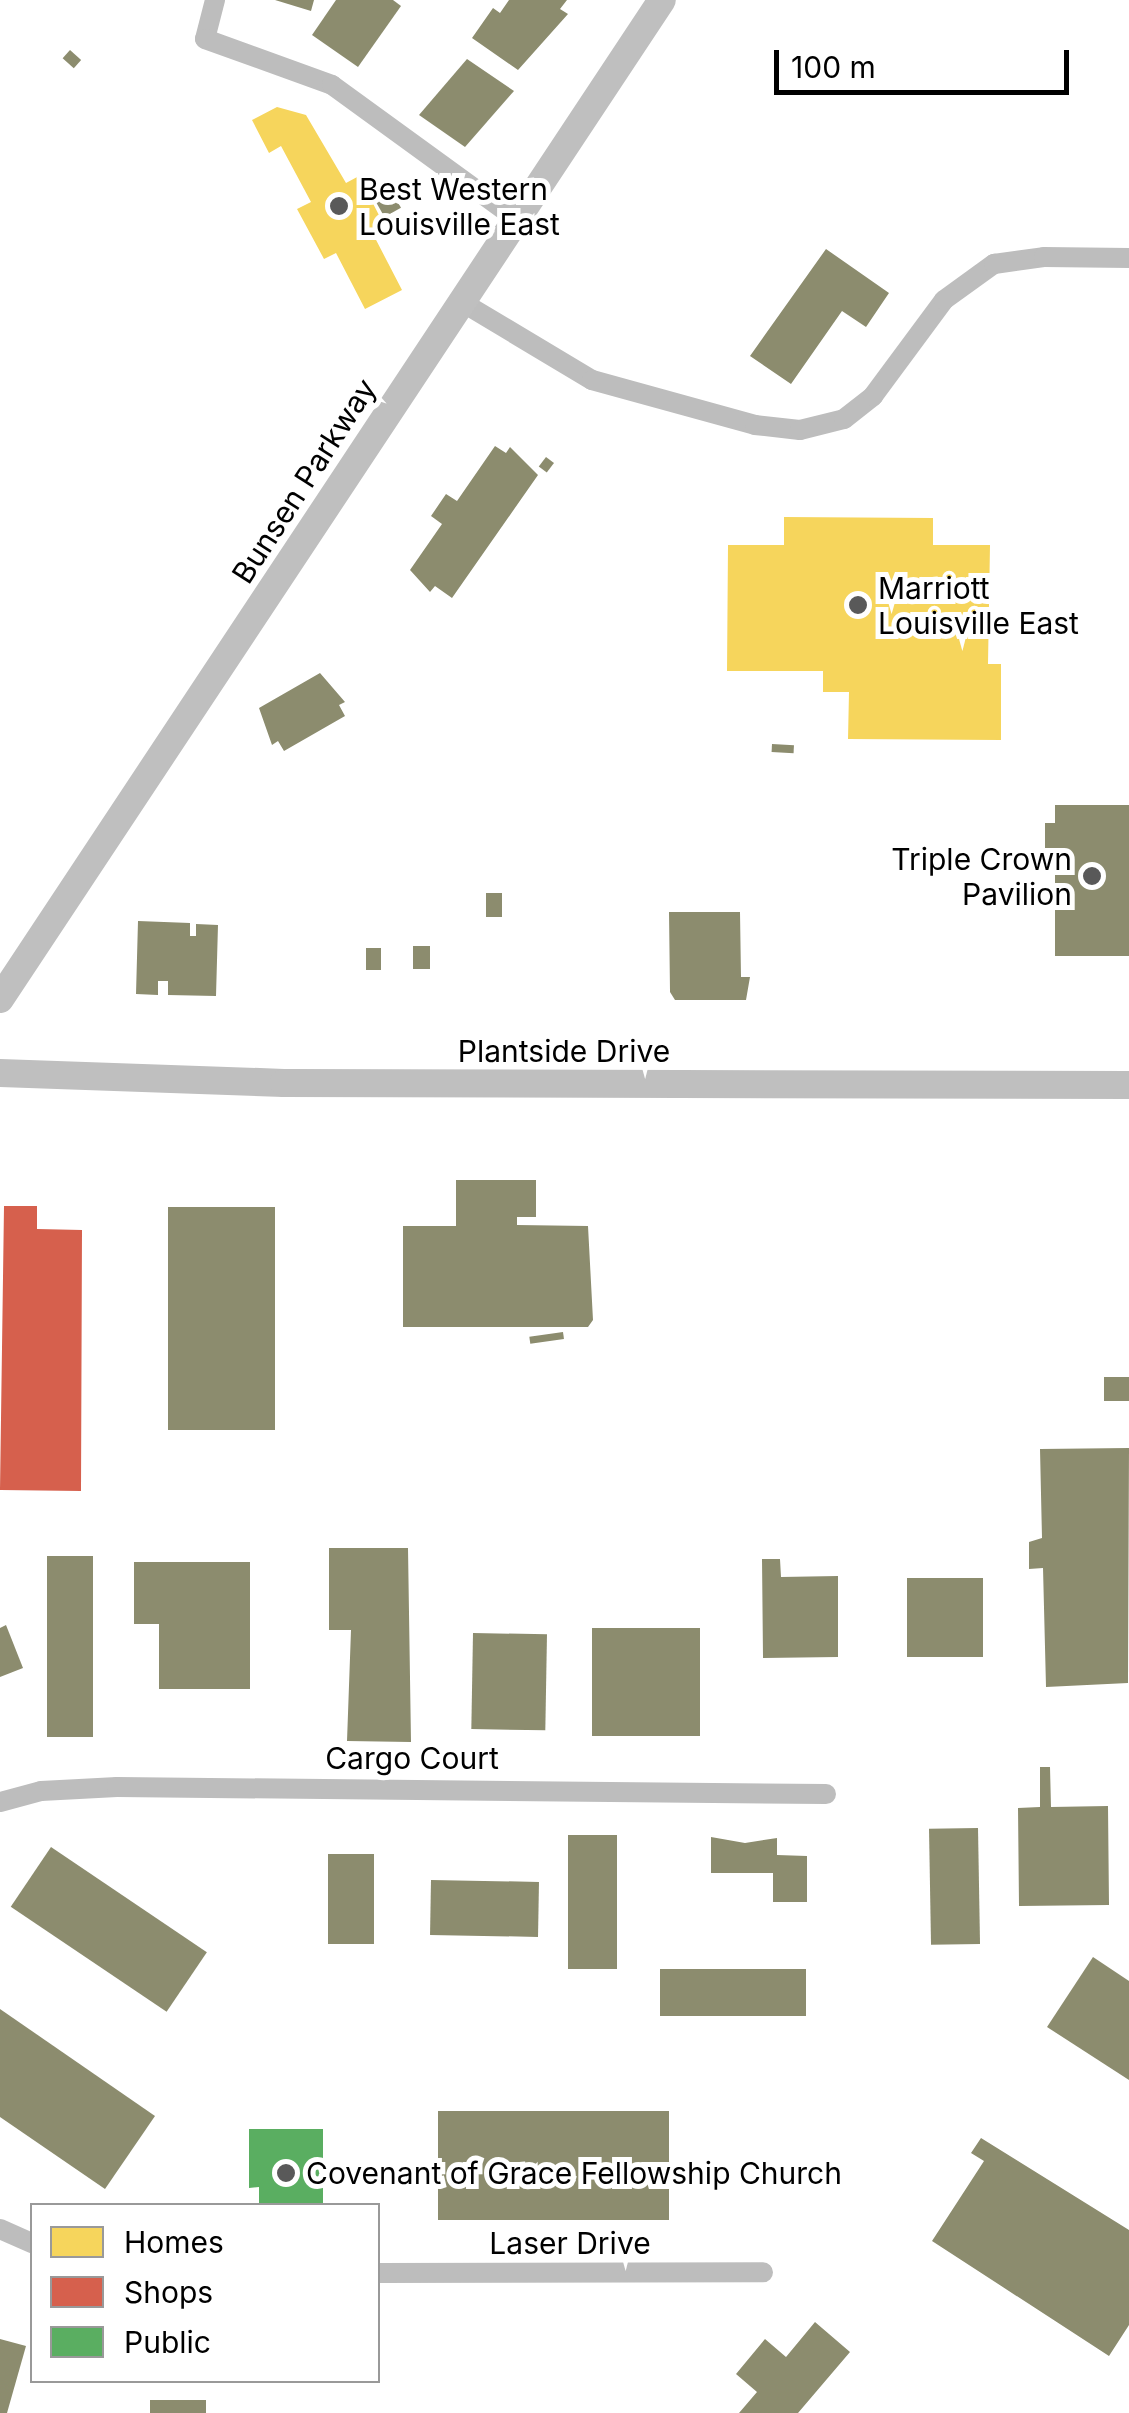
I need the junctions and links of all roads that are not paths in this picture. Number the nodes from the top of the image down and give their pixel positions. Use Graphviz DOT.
graph roads {
  1 [pos="215,0"];
  2 [pos="662,0"];
  3 [pos="514,217"];
  4 [pos="1129,258"];
  5 [pos="460,301"];
  6 [pos="0,998"];
  7 [pos="0,1072"];
  8 [pos="1129,1085"];
  9 [pos="826,1794"];
  10 [pos="0,1802"];
  11 [pos="0,2229"];
  12 [pos="30,2242"];
  13 [pos="380,2272"];
  14 [pos="764,2272"];
  1 -- 3 [label="street"];
  2 -- 3 [label="street, Bunsen Parkway"];
  3 -- 5 [label="street, Bunsen Parkway"];
  4 -- 5 [label="street"];
  5 -- 6 [label="street, Bunsen Parkway"];
  7 -- 8 [label="street, Plantside Drive"];
  9 -- 10 [label="street, Cargo Court"];
  11 -- 12 [label="street"];
  13 -- 14 [label="street, Laser Drive"];
}
